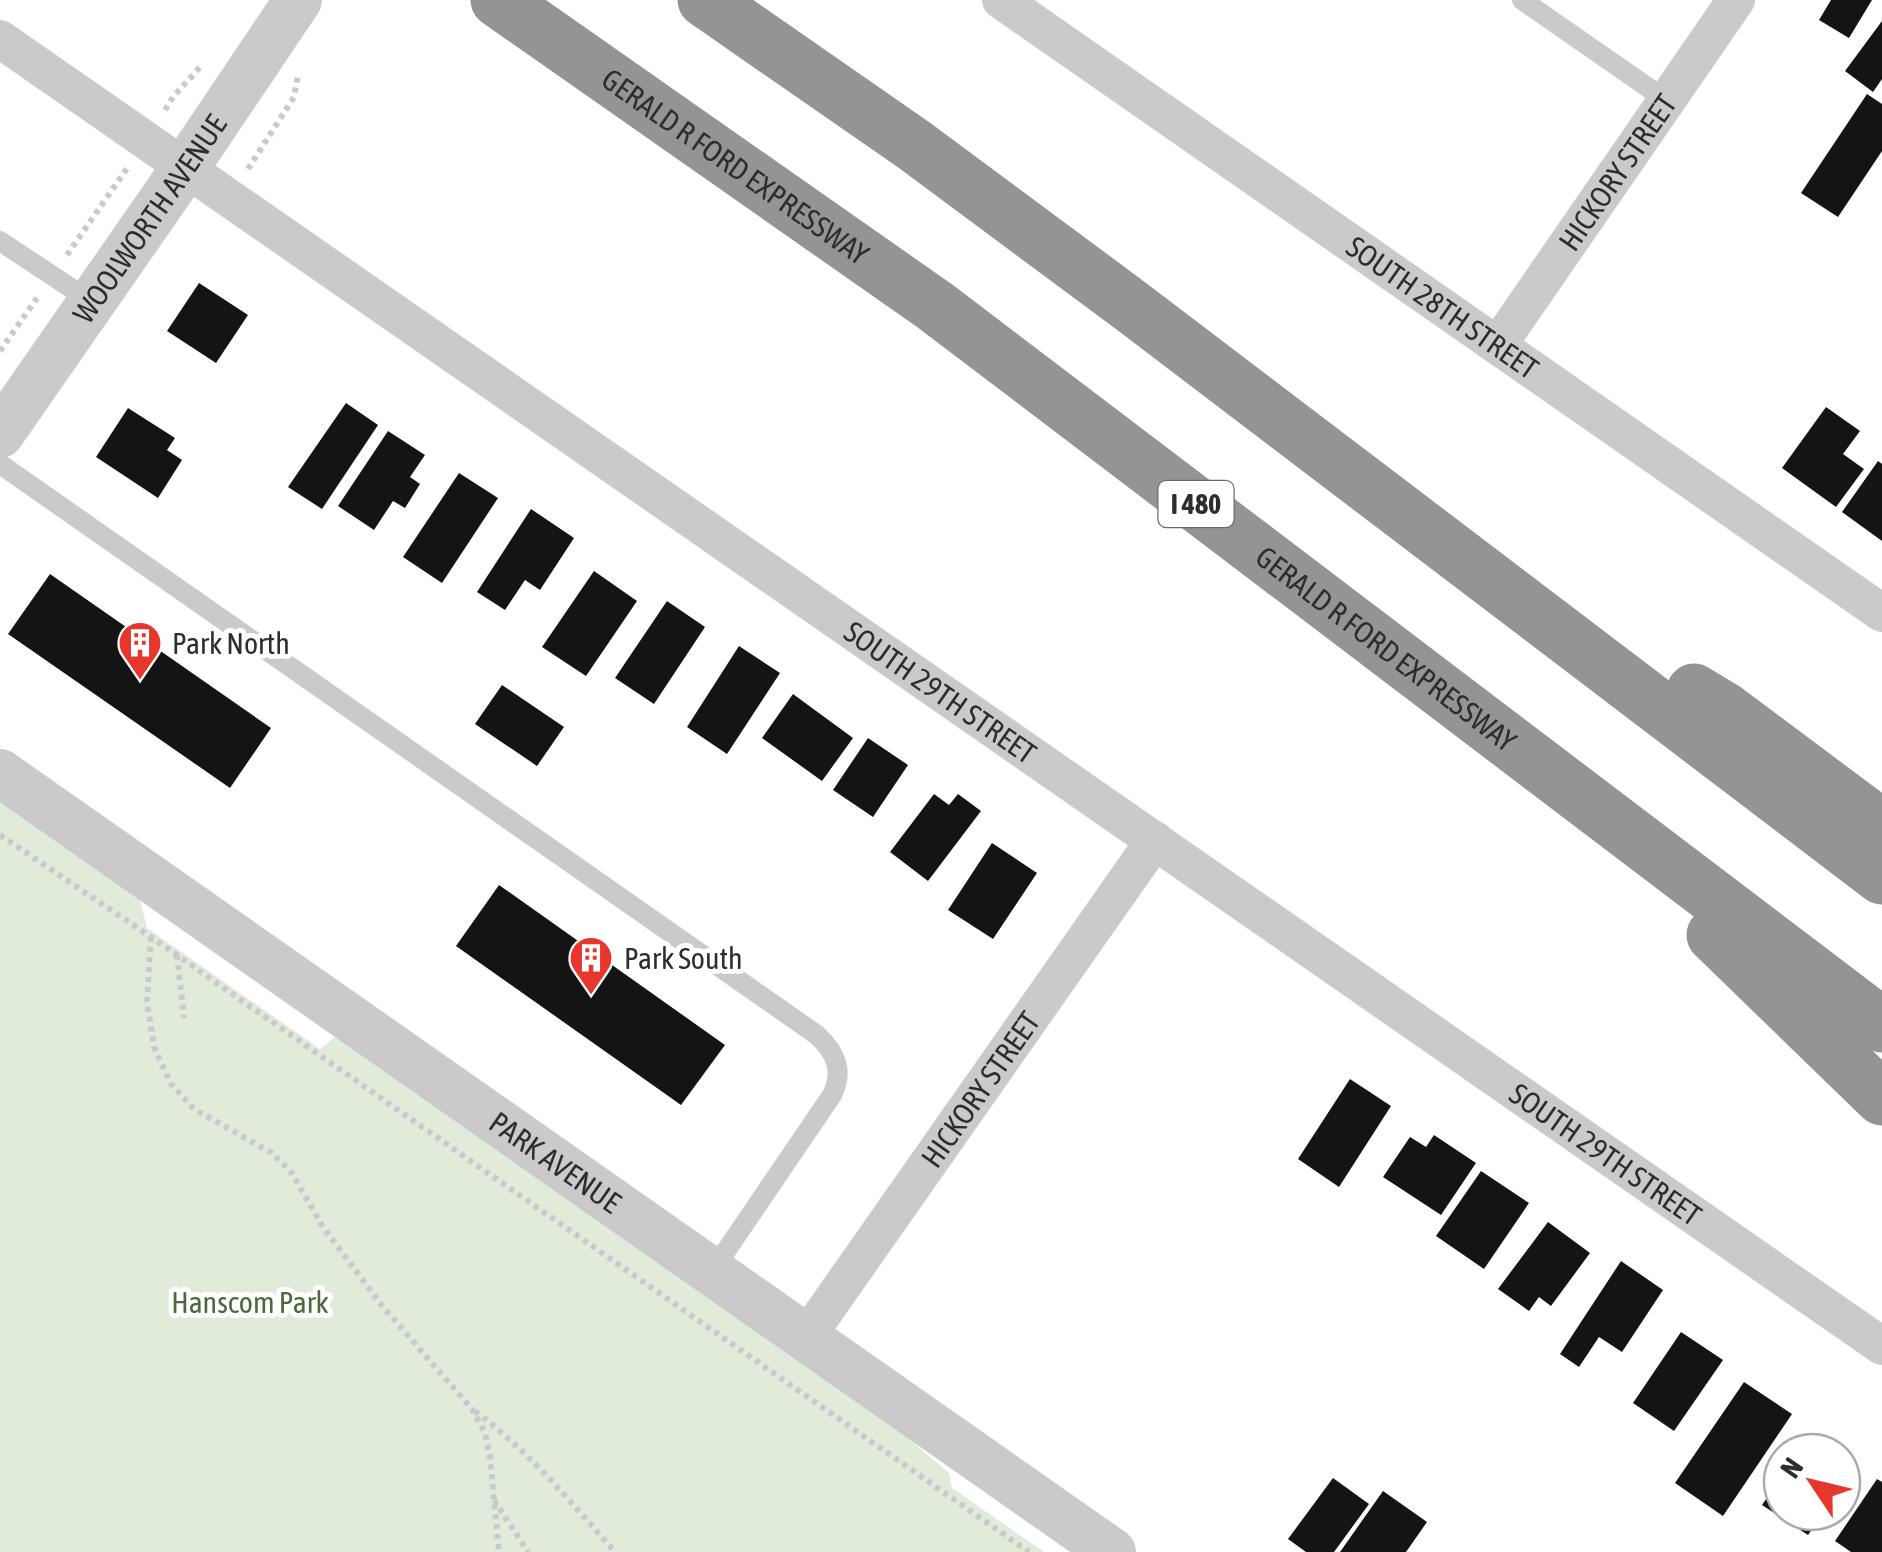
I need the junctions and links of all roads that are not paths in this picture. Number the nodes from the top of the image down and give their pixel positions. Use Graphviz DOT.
graph roads {
  1 [pos="298,0"];
  2 [pos="498,0"];
  3 [pos="705,0"];
  4 [pos="1001,0"];
  5 [pos="1522,0"];
  6 [pos="1736,0"];
  7 [pos="0,39"];
  8 [pos="1666,100"];
  9 [pos="185,168"];
  10 [pos="0,241"];
  11 [pos="92,302"];
  12 [pos="1498,345"];
  13 [pos="6,414"];
  14 [pos="0,464"];
  15 [pos="1464,560"];
  16 [pos="1882,613"];
  17 [pos="1536,762"];
  18 [pos="0,773"];
  19 [pos="1882,826"];
  20 [pos="1155,840"];
  21 [pos="1882,877"];
  22 [pos="1882,1025"];
  23 [pos="1882,1098"];
  24 [pos="711,1273"];
  25 [pos="805,1339"];
  26 [pos="1882,1346"];
  27 [pos="1112,1552"];
  1 -- 9 [label="street, WOOLWORTH AVENUE"];
  2 -- 17 [label="highway, GERALD R FORD EXPRESSWAY / I 480"];
  3 -- 15 [label="highway"];
  4 -- 12 [label="street, SOUTH 28TH STREET"];
  5 -- 8 [label="lane"];
  6 -- 8 [label="street, HICKORY STREET"];
  7 -- 9 [label="street, SOUTH 29TH STREET"];
  8 -- 12 [label="street, HICKORY STREET"];
  9 -- 11 [label="street, WOOLWORTH AVENUE"];
  9 -- 20 [label="street, SOUTH 29TH STREET"];
  10 -- 11 [label="lane"];
  11 -- 13 [label="street, WOOLWORTH AVENUE"];
  12 -- 16 [label="street, SOUTH 28TH STREET"];
  14 -- 24 [label="lane"];
  15 -- 19 [label="highway"];
  15 -- 21 [label="highway"];
  17 -- 22 [label="highway, GERALD R FORD EXPRESSWAY / I 480"];
  17 -- 23 [label="highway"];
  18 -- 24 [label="street, PARK AVENUE"];
  20 -- 25 [label="street, HICKORY STREET"];
  20 -- 26 [label="street, SOUTH 29TH STREET"];
  24 -- 25 [label="street, PARK AVENUE"];
  25 -- 27 [label="street, PARK AVENUE"];
}
